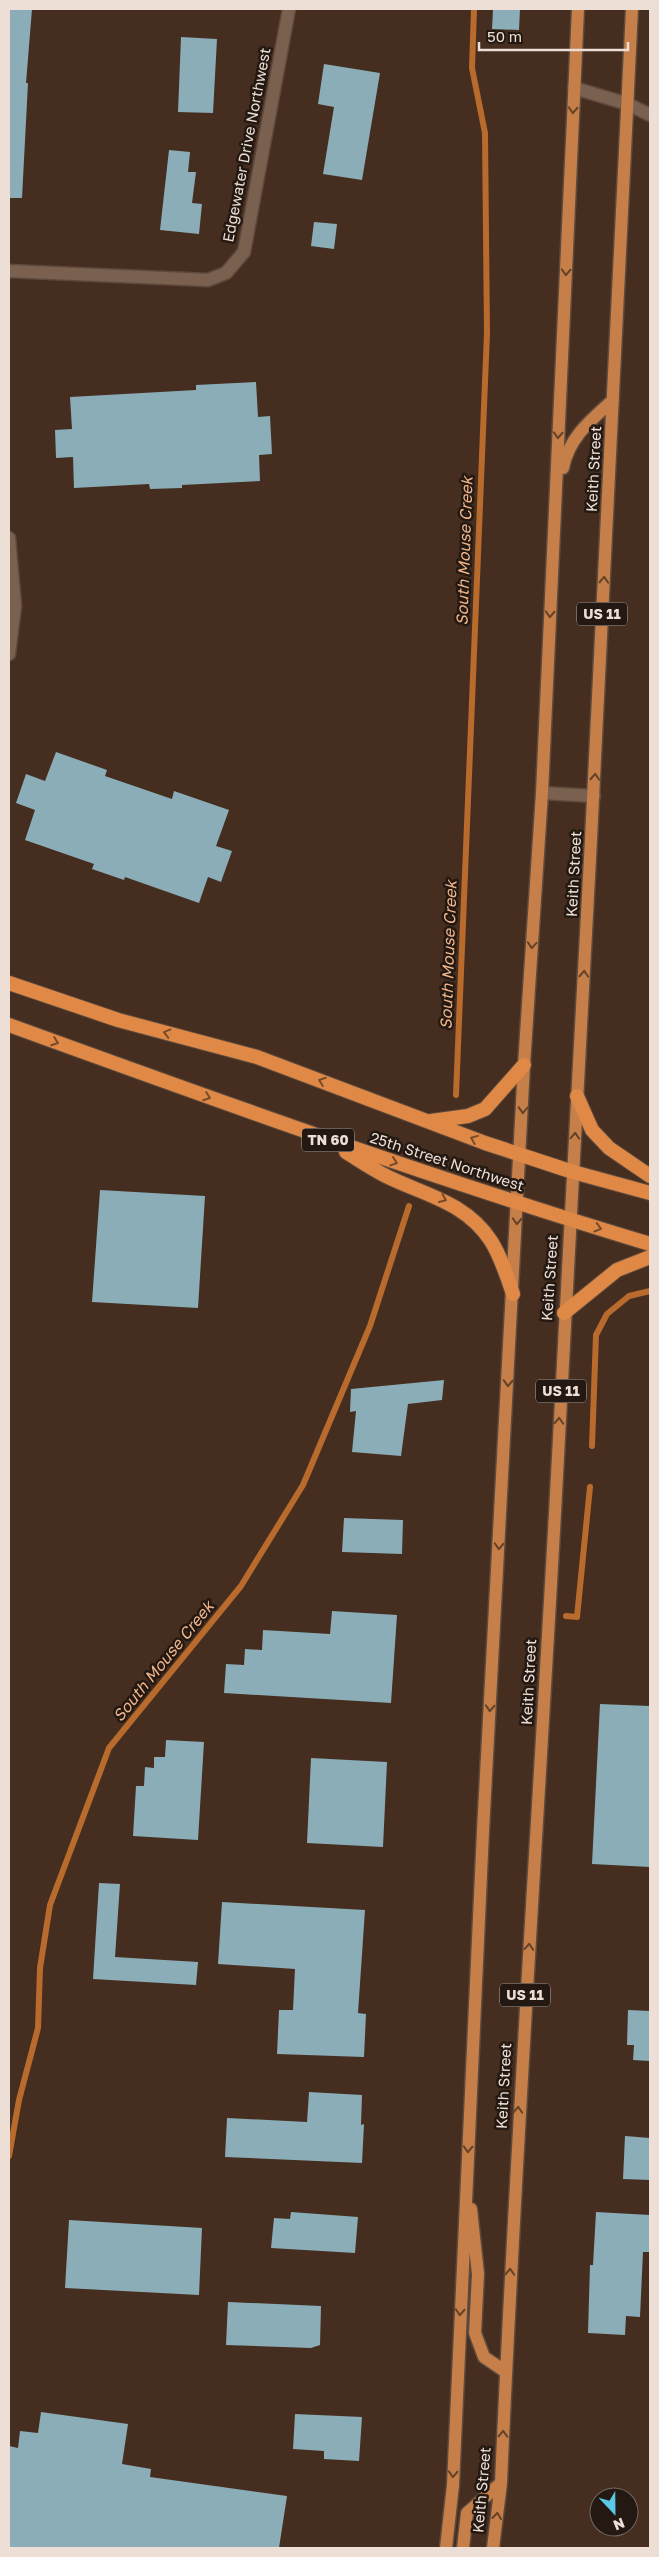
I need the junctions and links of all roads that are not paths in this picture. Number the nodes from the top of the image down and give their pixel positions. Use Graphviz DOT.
graph roads {
  1 [pos="289,9"];
  2 [pos="578,9"];
  3 [pos="632,9"];
  4 [pos="574,88"];
  5 [pos="628,104"];
  6 [pos="650,115"];
  7 [pos="9,271"];
  8 [pos="613,400"];
  9 [pos="555,509"];
  10 [pos="9,538"];
  11 [pos="9,654"];
  12 [pos="542,793"];
  13 [pos="594,796"];
  14 [pos="9,983"];
  15 [pos="9,1026"];
  16 [pos="524,1065"];
  17 [pos="577,1096"];
  18 [pos="430,1121"];
  19 [pos="321,1138"];
  20 [pos="520,1155"];
  21 [pos="573,1172"];
  22 [pos="650,1176"];
  23 [pos="650,1193"];
  24 [pos="518,1202"];
  25 [pos="570,1220"];
  26 [pos="650,1244"];
  27 [pos="650,1257"];
  28 [pos="513,1294"];
  29 [pos="564,1313"];
  30 [pos="466,2172"];
  31 [pos="506,2372"];
  32 [pos="501,2483"];
  33 [pos="446,2548"];
  34 [pos="463,2548"];
  35 [pos="493,2548"];
  1 -- 7 [label="street, Edgewater Drive Northwest"];
  2 -- 4 [label="main road, Keith Street"];
  3 -- 5 [label="main road, Keith Street / US 11"];
  4 -- 5 [label="street"];
  4 -- 9 [label="main road, Keith Street, one-way"];
  5 -- 6 [label="street"];
  5 -- 8 [label="main road, Keith Street / US 11"];
  8 -- 9 [label="main road"];
  13 -- 8 [label="main road, Keith Street / US 11, one-way"];
  9 -- 12 [label="main road, Keith Street, one-way"];
  10 -- 11 [label="street"];
  12 -- 13 [label="street"];
  12 -- 16 [label="main road, Keith Street, one-way"];
  17 -- 13 [label="main road, Keith Street / US 11, one-way"];
  18 -- 14 [label="highway, 25th Street Northwest, one-way"];
  15 -- 19 [label="highway, 25th Street Northwest / TN 60, one-way"];
  16 -- 18 [label="highway"];
  16 -- 20 [label="main road, Keith Street, one-way"];
  21 -- 17 [label="main road, Keith Street / US 11, one-way"];
  17 -- 22 [label="highway"];
  20 -- 18 [label="highway, 25th Street Northwest, one-way"];
  19 -- 24 [label="highway, 25th Street Northwest / TN 60, one-way"];
  19 -- 28 [label="highway, one-way"];
  20 -- 21 [label="highway, 25th Street Northwest"];
  20 -- 24 [label="main road, Keith Street"];
  21 -- 23 [label="highway, 25th Street Northwest"];
  21 -- 25 [label="main road, Keith Street / US 11"];
  24 -- 25 [label="highway, 25th Street Northwest / TN 60"];
  24 -- 28 [label="main road, Keith Street, one-way"];
  25 -- 26 [label="highway, 25th Street Northwest / TN 60, one-way"];
  25 -- 29 [label="main road, Keith Street / US 11"];
  27 -- 29 [label="highway"];
  28 -- 30 [label="main road, Keith Street, one-way"];
  31 -- 29 [label="main road, Keith Street / US 11, one-way"];
  30 -- 31 [label="main road"];
  30 -- 33 [label="main road, Keith Street, one-way"];
  32 -- 31 [label="main road, Keith Street / US 11, one-way"];
  32 -- 34 [label="main road"];
  35 -- 32 [label="main road, Keith Street / US 11, one-way"];
}
